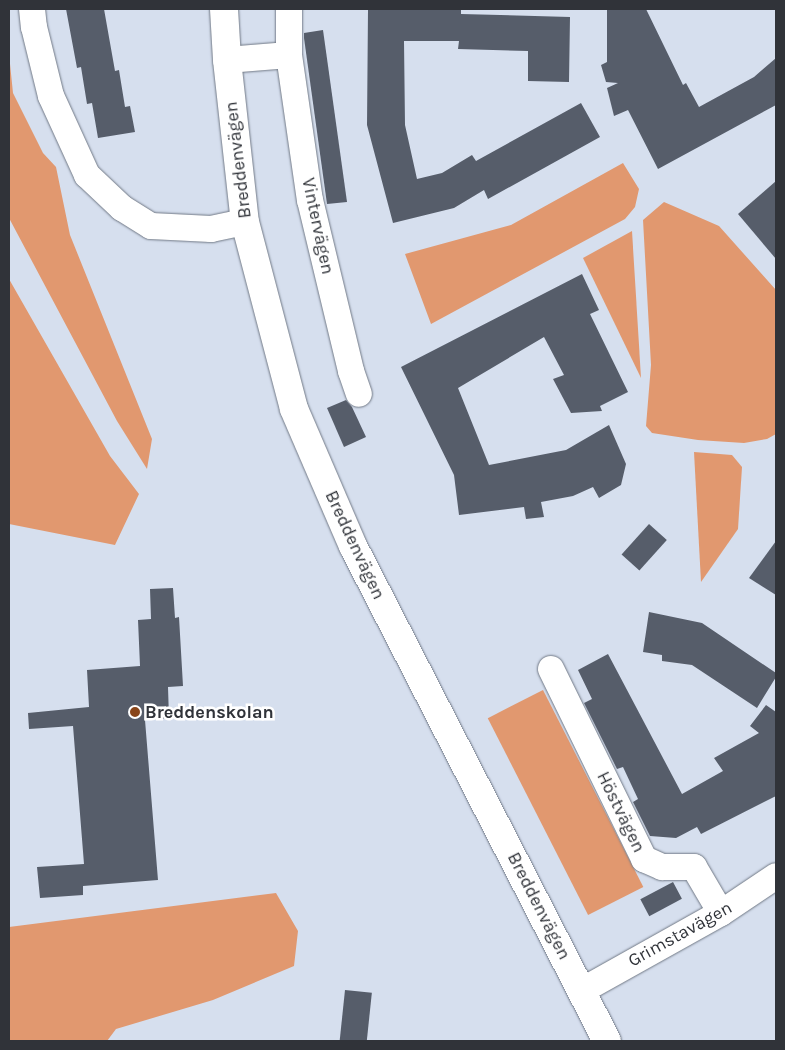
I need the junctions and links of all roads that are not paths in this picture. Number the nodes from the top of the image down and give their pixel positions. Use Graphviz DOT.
graph roads {
  1 [pos="32,9"];
  2 [pos="224,9"];
  3 [pos="289,9"];
  4 [pos="289,55"];
  5 [pos="227,60"];
  6 [pos="245,222"];
  7 [pos="359,394"];
  8 [pos="551,669"];
  9 [pos="776,876"];
  10 [pos="721,913"];
  11 [pos="583,990"];
  12 [pos="607,1041"];
  1 -- 6 [label="street"];
  2 -- 5 [label="street, Breddenvägen"];
  3 -- 4 [label="street, Vintervägen"];
  4 -- 5 [label="street"];
  4 -- 7 [label="street, Vintervägen"];
  5 -- 6 [label="street, Breddenvägen"];
  6 -- 11 [label="street, Breddenvägen"];
  8 -- 10 [label="street, Höstvägen"];
  9 -- 10 [label="street, Grimstavägen"];
  10 -- 11 [label="street, Grimstavägen"];
  11 -- 12 [label="street, Breddenvägen"];
}
